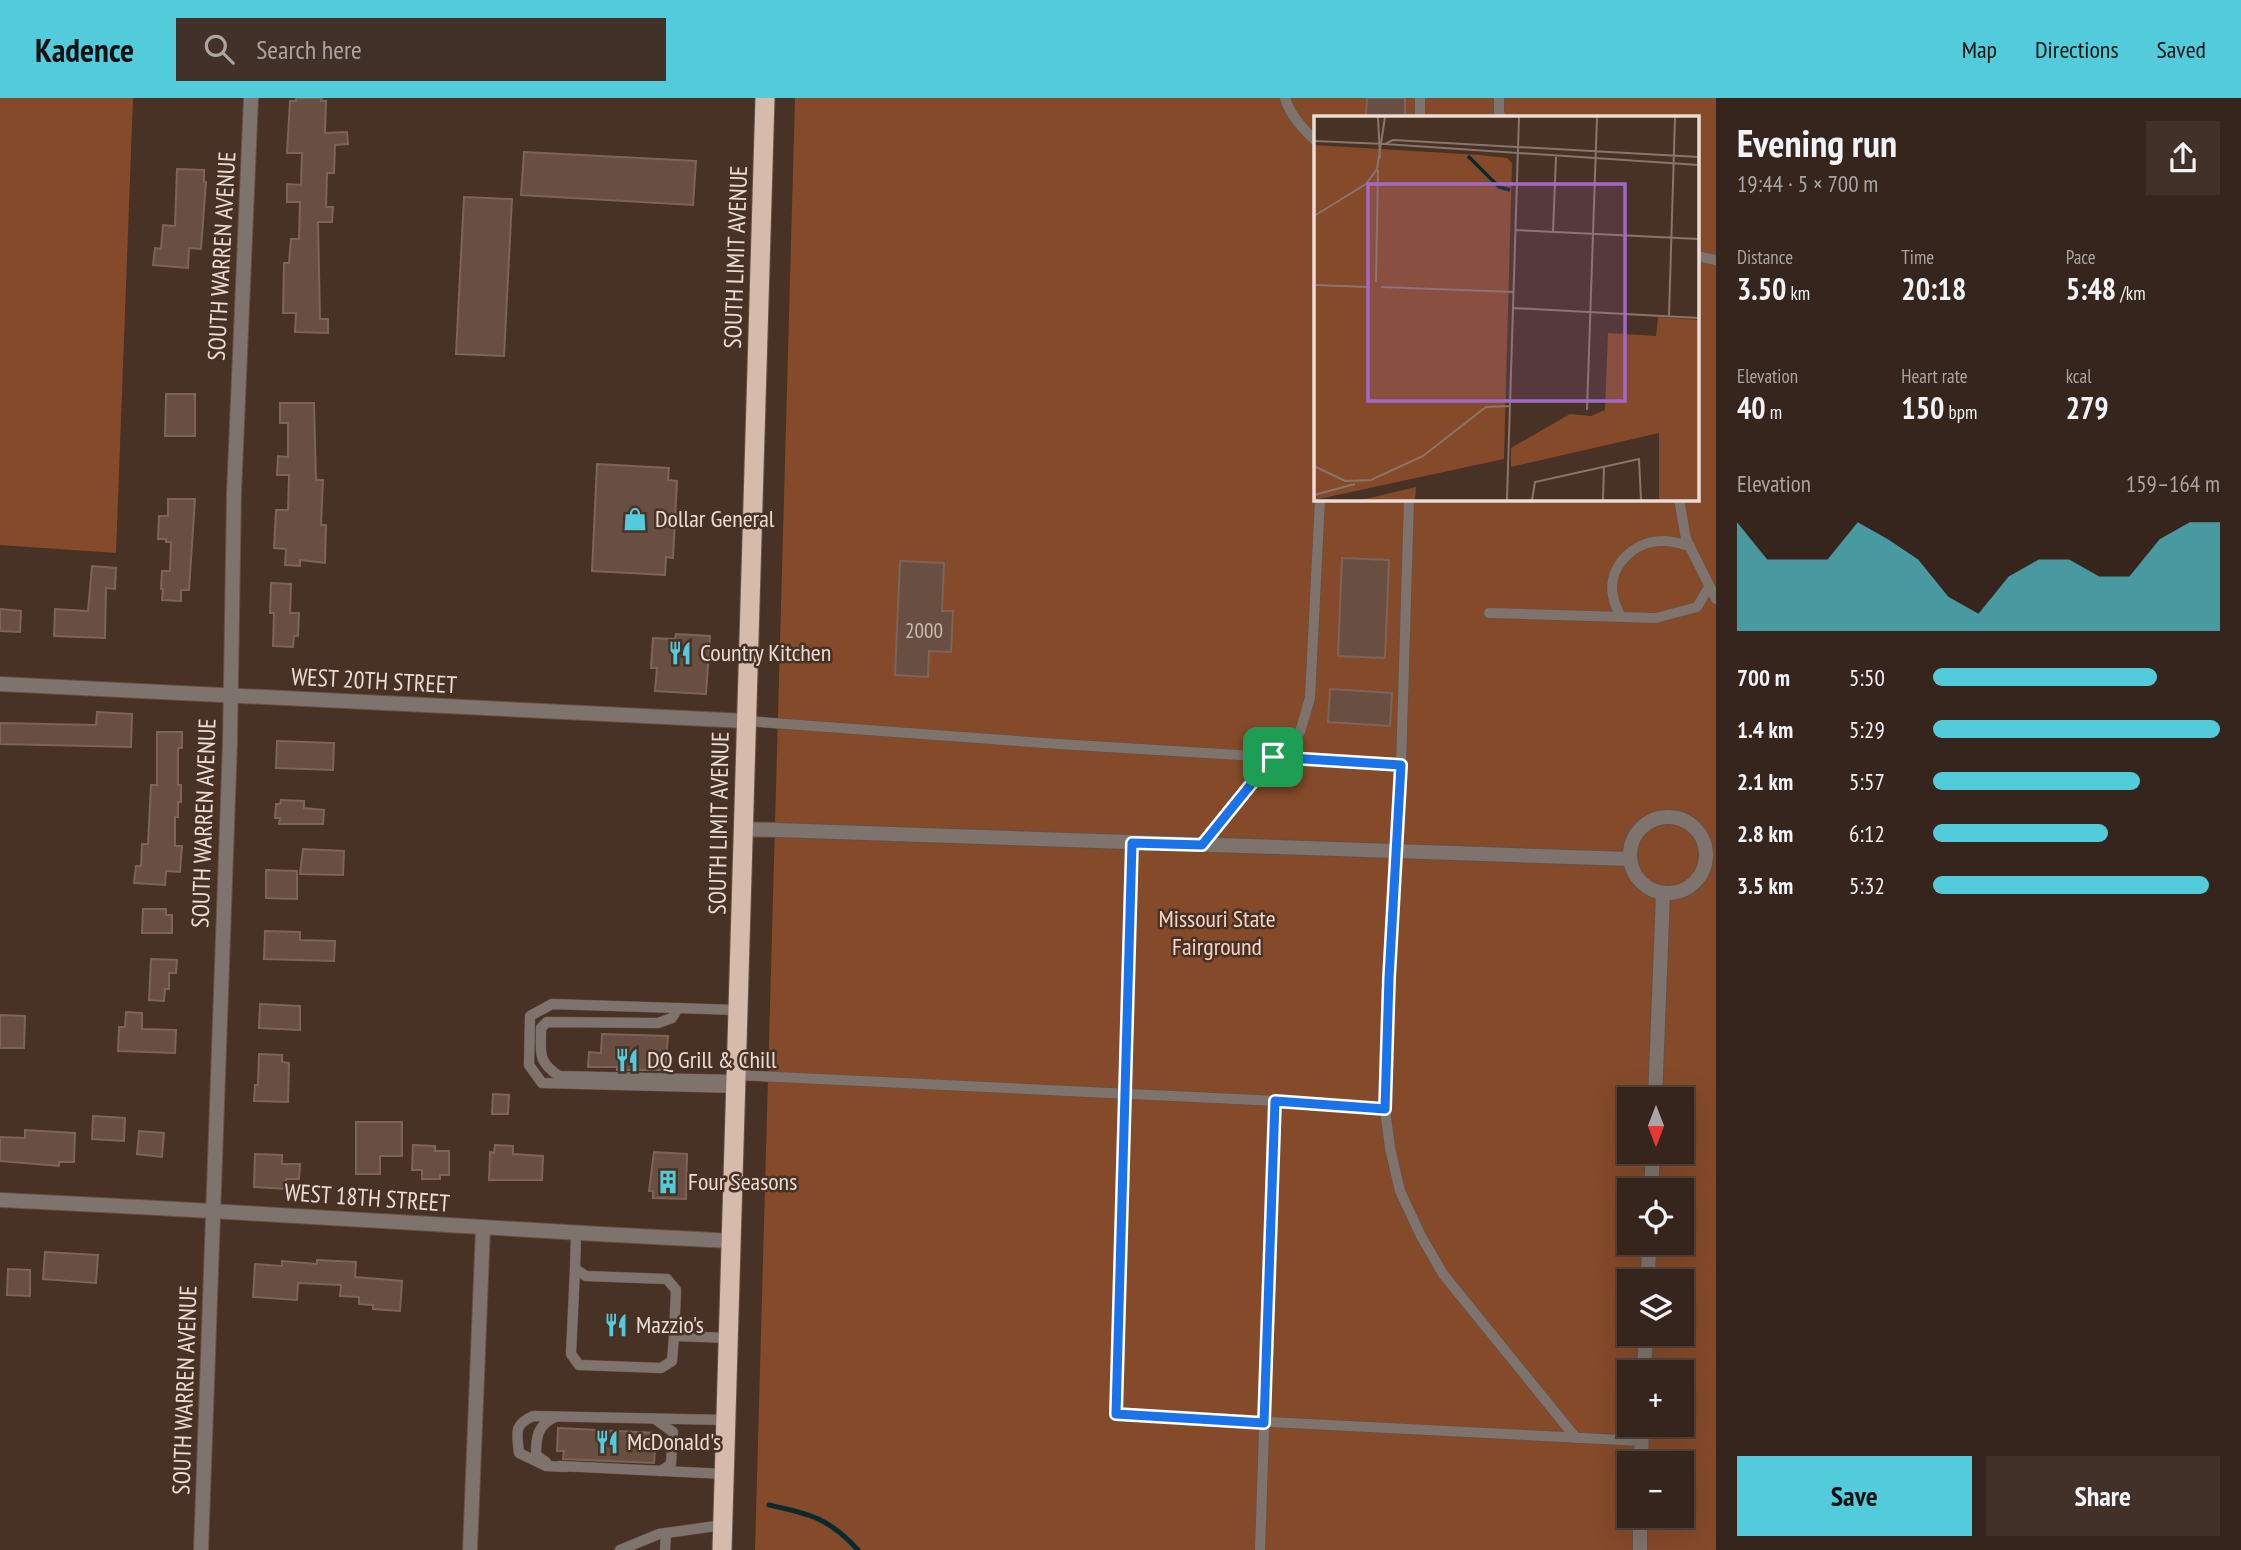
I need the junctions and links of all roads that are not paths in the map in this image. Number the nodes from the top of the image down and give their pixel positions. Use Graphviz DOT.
graph roads {
  1 [pos="251,98"];
  2 [pos="765,98"];
  3 [pos="1285,98"];
  4 [pos="1420,98"];
  5 [pos="1499,98"];
  6 [pos="1420,116"];
  7 [pos="1499,116"];
  8 [pos="1314,139"];
  9 [pos="1320,500"];
  10 [pos="1409,500"];
  11 [pos="1679,500"];
  12 [pos="1690,546"];
  13 [pos="1709,587"];
  14 [pos="1716,599"];
  15 [pos="1489,613"];
  16 [pos="1621,617"];
  17 [pos="0,684"];
  18 [pos="231,697"];
  19 [pos="746,721"];
  20 [pos="1273,757"];
  21 [pos="1401,765"];
  22 [pos="744,829"];
  23 [pos="1132,843"];
  24 [pos="1202,845"];
  25 [pos="1395,853"];
  26 [pos="1630,859"];
  27 [pos="1712,861"];
  28 [pos="1663,894"];
  29 [pos="678,1008"];
  30 [pos="739,1010"];
  31 [pos="737,1081"];
  32 [pos="1655,1087"];
  33 [pos="1126,1093"];
  34 [pos="1275,1101"];
  35 [pos="1385,1109"];
  36 [pos="0,1200"];
  37 [pos="214,1210"];
  38 [pos="483,1228"];
  39 [pos="576,1233"];
  40 [pos="732,1241"];
  41 [pos="575,1269"];
  42 [pos="674,1336"];
  43 [pos="729,1338"];
  44 [pos="559,1416"];
  45 [pos="655,1418"];
  46 [pos="726,1420"];
  47 [pos="1264,1423"];
  48 [pos="1641,1437"];
  49 [pos="1576,1438"];
  50 [pos="1641,1441"];
  51 [pos="1641,1451"];
  52 [pos="566,1467"];
  53 [pos="661,1471"];
  54 [pos="724,1474"];
  55 [pos="723,1525"];
  56 [pos="1640,1528"];
  57 [pos="666,1533"];
  58 [pos="201,1550"];
  59 [pos="470,1550"];
  60 [pos="620,1550"];
  61 [pos="665,1550"];
  62 [pos="722,1550"];
  63 [pos="1260,1550"];
  64 [pos="1640,1550"];
  1 -- 18 [label="street, SOUTH WARREN AVENUE"];
  2 -- 19 [label="highway, SOUTH LIMIT AVENUE"];
  3 -- 8 [label="lane"];
  4 -- 6 [label="lane"];
  5 -- 7 [label="lane"];
  9 -- 20 [label="lane"];
  10 -- 21 [label="lane"];
  11 -- 12 [label="lane"];
  12 -- 13 [label="lane"];
  12 -- 16 [label="lane"];
  13 -- 14 [label="lane"];
  13 -- 16 [label="lane"];
  15 -- 16 [label="lane"];
  17 -- 18 [label="street, WEST 20TH STREET"];
  18 -- 19 [label="street, WEST 20TH STREET"];
  18 -- 37 [label="street, SOUTH WARREN AVENUE"];
  19 -- 20 [label="lane"];
  19 -- 22 [label="highway, SOUTH LIMIT AVENUE"];
  20 -- 21 [label="lane"];
  20 -- 24 [label="lane"];
  21 -- 25 [label="lane"];
  22 -- 23 [label="street"];
  22 -- 30 [label="highway, SOUTH LIMIT AVENUE"];
  23 -- 24 [label="street"];
  23 -- 33 [label="lane"];
  24 -- 25 [label="street"];
  25 -- 26 [label="street"];
  25 -- 35 [label="lane"];
  26 -- 27 [label="street"];
  26 -- 28 [label="street"];
  27 -- 28 [label="street"];
  28 -- 32 [label="street"];
  29 -- 30 [label="lane"];
  29 -- 31 [label="lane"];
  29 -- 31 [label="lane"];
  30 -- 31 [label="highway, SOUTH LIMIT AVENUE"];
  31 -- 33 [label="lane"];
  31 -- 40 [label="highway, SOUTH LIMIT AVENUE"];
  33 -- 34 [label="lane"];
  33 -- 47 [label="lane"];
  34 -- 35 [label="lane"];
  34 -- 47 [label="lane"];
  35 -- 49 [label="lane"];
  36 -- 37 [label="street, WEST 18TH STREET"];
  37 -- 38 [label="street, WEST 18TH STREET"];
  37 -- 58 [label="street, SOUTH WARREN AVENUE"];
  38 -- 39 [label="street, WEST 18TH STREET"];
  38 -- 59 [label="street"];
  39 -- 40 [label="street, WEST 18TH STREET"];
  39 -- 41 [label="lane"];
  40 -- 43 [label="highway, SOUTH LIMIT AVENUE"];
  41 -- 42 [label="lane"];
  41 -- 42 [label="lane"];
  42 -- 43 [label="lane"];
  43 -- 46 [label="highway, SOUTH LIMIT AVENUE"];
  44 -- 45 [label="lane"];
  44 -- 52 [label="lane"];
  44 -- 52 [label="lane"];
  45 -- 46 [label="lane"];
  45 -- 53 [label="lane"];
  46 -- 54 [label="highway, SOUTH LIMIT AVENUE"];
  47 -- 49 [label="lane"];
  47 -- 63 [label="lane"];
  48 -- 50 [label="street"];
  49 -- 50 [label="lane"];
  50 -- 51 [label="street"];
  52 -- 53 [label="lane"];
  53 -- 54 [label="lane"];
  54 -- 55 [label="highway, SOUTH LIMIT AVENUE"];
  55 -- 57 [label="lane"];
  55 -- 62 [label="highway, SOUTH LIMIT AVENUE"];
  56 -- 64 [label="street"];
  57 -- 60 [label="lane"];
  57 -- 61 [label="lane"];
}
